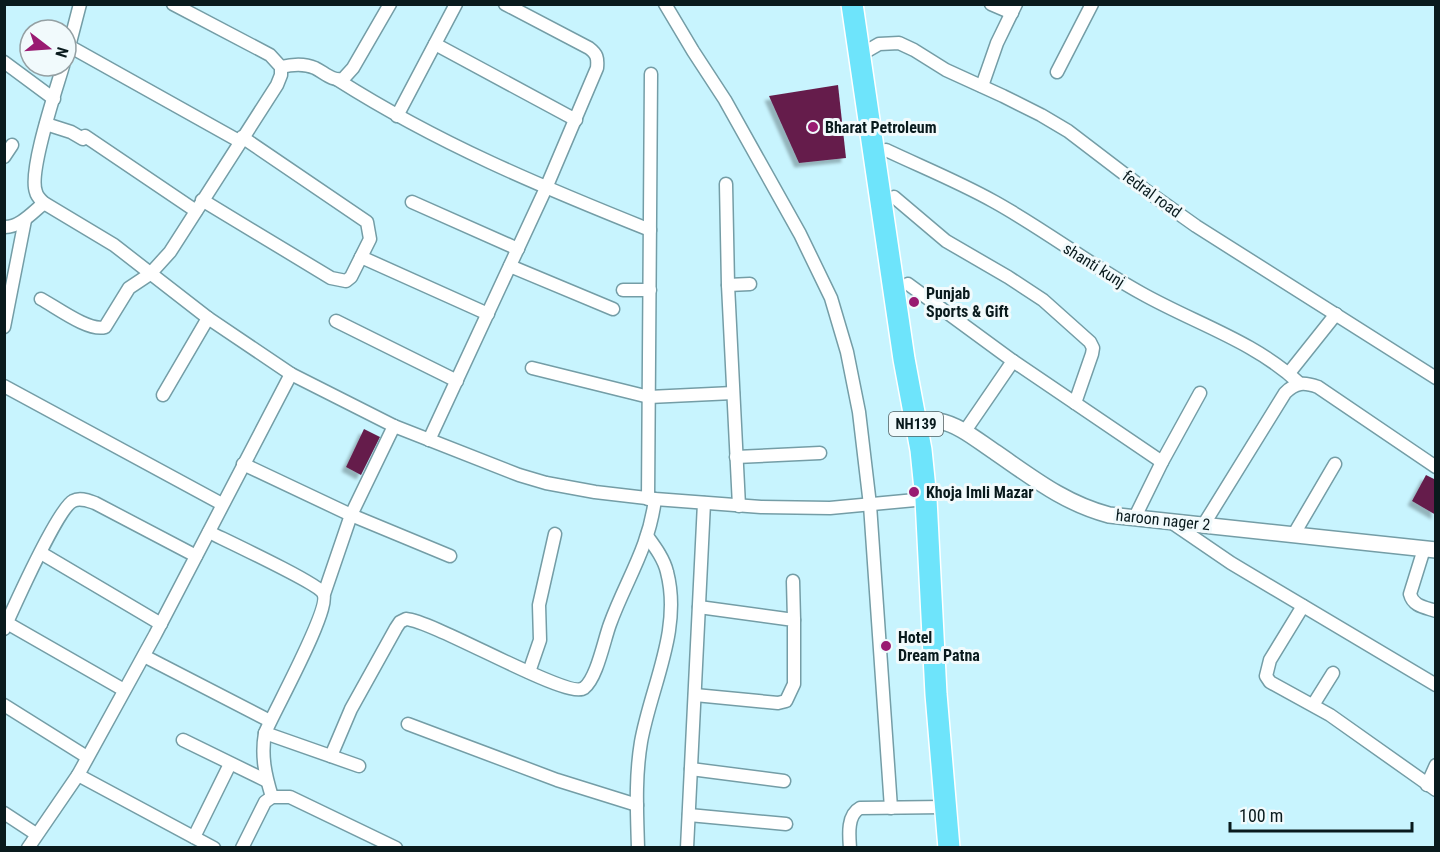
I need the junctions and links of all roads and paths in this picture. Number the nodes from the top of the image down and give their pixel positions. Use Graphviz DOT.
graph roads {
  1 [pos="173,4"];
  2 [pos="390,4"];
  3 [pos="456,4"];
  4 [pos="505,4"];
  5 [pos="665,4"];
  6 [pos="852,4"];
  7 [pos="865,4"];
  8 [pos="991,4"];
  9 [pos="1092,4"];
  10 [pos="1014,9"];
  11 [pos="435,44"];
  12 [pos="866,51"];
  13 [pos="78,57"];
  14 [pos="4,62"];
  15 [pos="281,67"];
  16 [pos="1057,72"];
  17 [pos="651,74"];
  18 [pos="60,78"];
  19 [pos="339,80"];
  20 [pos="982,86"];
  21 [pos="54,99"];
  22 [pos="397,116"];
  23 [pos="576,120"];
  24 [pos="46,124"];
  25 [pos="241,139"];
  26 [pos="12,145"];
  27 [pos="886,150"];
  28 [pos="4,157"];
  29 [pos="726,184"];
  30 [pos="546,188"];
  31 [pos="894,197"];
  32 [pos="412,202"];
  33 [pos="44,203"];
  34 [pos="199,206"];
  35 [pos="24,220"];
  36 [pos="6,229"];
  37 [pos="650,230"];
  38 [pos="518,249"];
  39 [pos="361,256"];
  40 [pos="510,266"];
  41 [pos="150,274"];
  42 [pos="750,284"];
  43 [pos="908,284"];
  44 [pos="728,285"];
  45 [pos="623,290"];
  46 [pos="650,290"];
  47 [pos="41,298"];
  48 [pos="613,309"];
  49 [pos="488,314"];
  50 [pos="1336,314"];
  51 [pos="208,318"];
  52 [pos="336,321"];
  53 [pos="4,327"];
  54 [pos="1013,361"];
  55 [pos="532,368"];
  56 [pos="291,374"];
  57 [pos="1289,374"];
  58 [pos="1436,378"];
  59 [pos="457,381"];
  60 [pos="1299,383"];
  61 [pos="4,386"];
  62 [pos="733,393"];
  63 [pos="1200,393"];
  64 [pos="163,395"];
  65 [pos="649,397"];
  66 [pos="1075,403"];
  67 [pos="923,424"];
  68 [pos="394,426"];
  69 [pos="965,431"];
  70 [pos="429,440"];
  71 [pos="820,453"];
  72 [pos="736,457"];
  73 [pos="1162,462"];
  74 [pos="243,464"];
  75 [pos="1335,464"];
  76 [pos="1436,467"];
  77 [pos="651,499"];
  78 [pos="926,499"];
  79 [pos="704,503"];
  80 [pos="222,504"];
  81 [pos="870,505"];
  82 [pos="739,506"];
  83 [pos="351,516"];
  84 [pos="1135,517"];
  85 [pos="1168,520"];
  86 [pos="1204,524"];
  87 [pos="209,532"];
  88 [pos="555,534"];
  89 [pos="1294,534"];
  90 [pos="647,536"];
  91 [pos="1430,550"];
  92 [pos="41,553"];
  93 [pos="196,556"];
  94 [pos="450,556"];
  95 [pos="793,581"];
  96 [pos="324,594"];
  97 [pos="1303,606"];
  98 [pos="699,607"];
  99 [pos="1436,611"];
  100 [pos="794,620"];
  101 [pos="161,624"];
  102 [pos="6,626"];
  103 [pos="144,656"];
  104 [pos="529,672"];
  105 [pos="1333,673"];
  106 [pos="1436,685"];
  107 [pos="124,690"];
  108 [pos="694,695"];
  109 [pos="4,705"];
  110 [pos="1313,705"];
  111 [pos="408,724"];
  112 [pos="268,727"];
  113 [pos="183,740"];
  114 [pos="332,756"];
  115 [pos="87,757"];
  116 [pos="230,764"];
  117 [pos="1436,765"];
  118 [pos="359,766"];
  119 [pos="691,769"];
  120 [pos="78,775"];
  121 [pos="267,781"];
  122 [pos="784,781"];
  123 [pos="1431,787"];
  124 [pos="272,797"];
  125 [pos="637,805"];
  126 [pos="945,807"];
  127 [pos="891,808"];
  128 [pos="4,813"];
  129 [pos="688,815"];
  130 [pos="786,824"];
  131 [pos="36,834"];
  132 [pos="194,837"];
  133 [pos="28,848"];
  134 [pos="214,848"];
  135 [pos="242,848"];
  136 [pos="396,848"];
  137 [pos="638,848"];
  138 [pos="687,848"];
  139 [pos="850,848"];
  140 [pos="949,848"];
  141 [pos="963,848"];
  1 -- 15 [label="street"];
  2 -- 19 [label="street"];
  3 -- 11 [label="street"];
  4 -- 23 [label="street"];
  5 -- 81 [label="street"];
  6 -- 12 [label="highway, NH139"];
  7 -- 12 [label="highway, NH139"];
  8 -- 10 [label="street"];
  9 -- 16 [label="street"];
  10 -- 20 [label="street"];
  11 -- 22 [label="street"];
  11 -- 23 [label="street"];
  12 -- 20 [label="street, fedral road"];
  12 -- 27 [label="highway, NH139"];
  12 -- 67 [label="highway, NH139"];
  13 -- 25 [label="street"];
  14 -- 21 [label="street"];
  15 -- 19 [label="street"];
  15 -- 25 [label="street"];
  17 -- 37 [label="street"];
  18 -- 21 [label="street"];
  19 -- 22 [label="street"];
  20 -- 50 [label="street, fedral road"];
  21 -- 24 [label="street"];
  22 -- 30 [label="street"];
  23 -- 30 [label="street"];
  24 -- 33 [label="street"];
  24 -- 34 [label="street"];
  25 -- 34 [label="street"];
  25 -- 39 [label="street"];
  26 -- 28 [label="street"];
  27 -- 31 [label="highway, NH139"];
  27 -- 57 [label="street, shanti kunj"];
  29 -- 44 [label="street"];
  30 -- 37 [label="street"];
  30 -- 38 [label="street"];
  31 -- 43 [label="highway, NH139"];
  31 -- 66 [label="street"];
  32 -- 38 [label="street"];
  33 -- 35 [label="street"];
  33 -- 41 [label="street"];
  34 -- 39 [label="street"];
  34 -- 41 [label="street"];
  35 -- 36 [label="street"];
  35 -- 53 [label="street"];
  37 -- 46 [label="street"];
  38 -- 40 [label="street"];
  39 -- 49 [label="street"];
  40 -- 48 [label="street"];
  40 -- 49 [label="street"];
  41 -- 47 [label="street"];
  41 -- 51 [label="street"];
  42 -- 44 [label="street"];
  43 -- 54 [label="street"];
  43 -- 67 [label="highway, NH139"];
  44 -- 62 [label="street"];
  45 -- 46 [label="street"];
  46 -- 65 [label="street"];
  49 -- 59 [label="street"];
  50 -- 57 [label="street"];
  50 -- 58 [label="street, fedral road"];
  51 -- 56 [label="street"];
  51 -- 64 [label="street"];
  52 -- 59 [label="street"];
  54 -- 66 [label="street"];
  54 -- 69 [label="street"];
  55 -- 65 [label="street"];
  56 -- 68 [label="street"];
  56 -- 74 [label="street"];
  57 -- 60 [label="street, shanti kunj"];
  59 -- 70 [label="street"];
  60 -- 76 [label="street, shanti kunj"];
  60 -- 86 [label="street"];
  61 -- 80 [label="street"];
  62 -- 65 [label="street"];
  62 -- 72 [label="street"];
  63 -- 73 [label="street"];
  65 -- 77 [label="street"];
  66 -- 73 [label="street"];
  67 -- 69 [label="street, haroon nager 2"];
  67 -- 78 [label="highway, NH139"];
  67 -- 141 [label="highway, NH139"];
  68 -- 70 [label="street"];
  68 -- 83 [label="street"];
  69 -- 84 [label="street, haroon nager 2"];
  70 -- 77 [label="street"];
  71 -- 72 [label="street"];
  72 -- 82 [label="street"];
  73 -- 84 [label="street"];
  74 -- 80 [label="street"];
  74 -- 83 [label="street"];
  75 -- 89 [label="street"];
  77 -- 79 [label="street"];
  77 -- 90 [label="street"];
  78 -- 81 [label="street"];
  78 -- 126 [label="highway, NH139"];
  79 -- 82 [label="street"];
  79 -- 98 [label="street"];
  80 -- 87 [label="street"];
  81 -- 82 [label="street"];
  81 -- 127 [label="street"];
  83 -- 94 [label="street"];
  83 -- 96 [label="street"];
  84 -- 85 [label="street, haroon nager 2"];
  85 -- 86 [label="street, haroon nager 2"];
  85 -- 97 [label="street"];
  86 -- 89 [label="street, haroon nager 2"];
  87 -- 93 [label="street"];
  87 -- 96 [label="street"];
  88 -- 104 [label="street"];
  89 -- 91 [label="street, haroon nager 2"];
  90 -- 104 [label="street"];
  90 -- 125 [label="street"];
  91 -- 99 [label="street"];
  92 -- 93 [label="street"];
  92 -- 101 [label="street"];
  92 -- 102 [label="street"];
  93 -- 101 [label="street"];
  95 -- 100 [label="street"];
  96 -- 112 [label="street"];
  97 -- 106 [label="street"];
  97 -- 110 [label="street"];
  98 -- 100 [label="street"];
  98 -- 108 [label="street"];
  100 -- 108 [label="street"];
  101 -- 103 [label="street"];
  102 -- 107 [label="street"];
  103 -- 107 [label="street"];
  103 -- 112 [label="street"];
  104 -- 114 [label="street"];
  105 -- 110 [label="street"];
  107 -- 115 [label="street"];
  108 -- 119 [label="street"];
  109 -- 115 [label="street"];
  110 -- 123 [label="street"];
  111 -- 125 [label="street"];
  112 -- 114 [label="street"];
  112 -- 121 [label="street"];
  113 -- 116 [label="street"];
  114 -- 118 [label="street"];
  115 -- 120 [label="street"];
  116 -- 121 [label="street"];
  116 -- 132 [label="street"];
  117 -- 123 [label="street"];
  119 -- 122 [label="street"];
  119 -- 129 [label="street"];
  120 -- 131 [label="street"];
  120 -- 132 [label="street"];
  121 -- 124 [label="street"];
  124 -- 135 [label="street"];
  124 -- 136 [label="street"];
  125 -- 137 [label="street"];
  126 -- 127 [label="street"];
  126 -- 140 [label="highway, NH139"];
  127 -- 139 [label="street"];
  128 -- 131 [label="street"];
  129 -- 130 [label="street"];
  129 -- 138 [label="street"];
  131 -- 133 [label="street"];
  132 -- 134 [label="street"];
}
